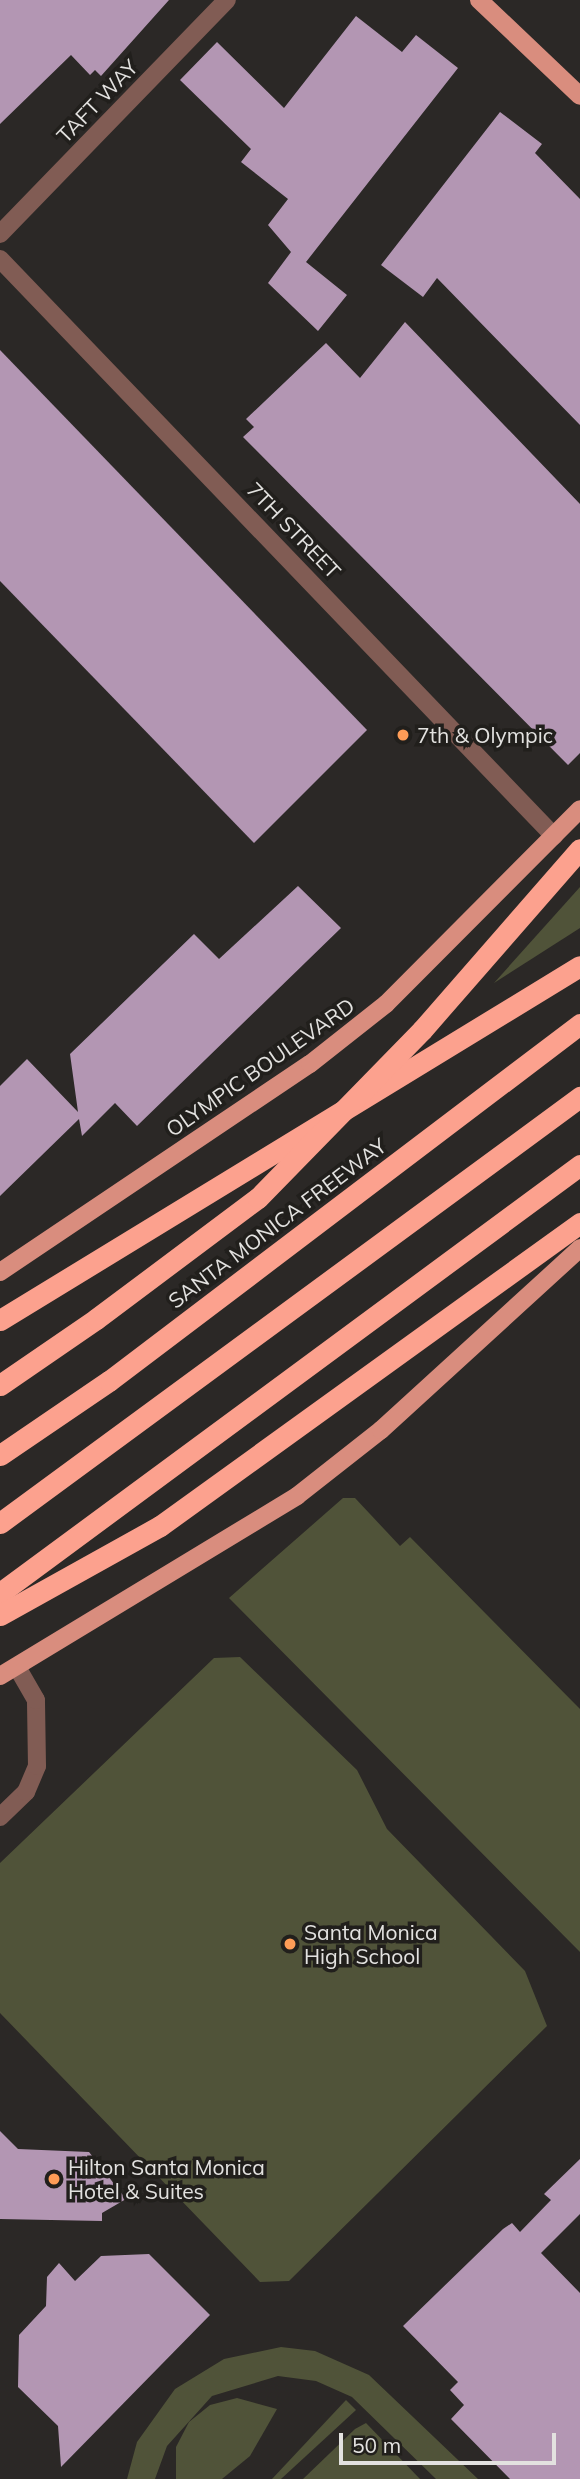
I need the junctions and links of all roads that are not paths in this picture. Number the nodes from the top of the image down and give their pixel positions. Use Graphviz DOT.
graph roads {
  1 [pos="227,0"];
  2 [pos="479,0"];
  3 [pos="580,96"];
  4 [pos="0,234"];
  5 [pos="0,259"];
  6 [pos="580,809"];
  7 [pos="554,835"];
  8 [pos="580,849"];
  9 [pos="580,966"];
  10 [pos="580,1024"];
  11 [pos="580,1097"];
  12 [pos="580,1165"];
  13 [pos="580,1223"];
  14 [pos="580,1248"];
  15 [pos="0,1272"];
  16 [pos="0,1320"];
  17 [pos="0,1385"];
  18 [pos="0,1455"];
  19 [pos="0,1523"];
  20 [pos="0,1593"];
  21 [pos="0,1615"];
  22 [pos="17,1667"];
  23 [pos="0,1676"];
  24 [pos="0,1817"];
  1 -- 4 [label="street, TAFT WAY"];
  2 -- 3 [label="main road"];
  5 -- 7 [label="street, 7TH STREET"];
  6 -- 7 [label="main road, OLYMPIC BOULEVARD"];
  7 -- 15 [label="main road, OLYMPIC BOULEVARD"];
  8 -- 17 [label="highway, bridge"];
  9 -- 16 [label="highway"];
  10 -- 18 [label="highway, SANTA MONICA FREEWAY"];
  11 -- 19 [label="highway"];
  12 -- 20 [label="highway"];
  13 -- 21 [label="highway"];
  14 -- 22 [label="main road"];
  22 -- 23 [label="main road"];
  22 -- 24 [label="street"];
}
